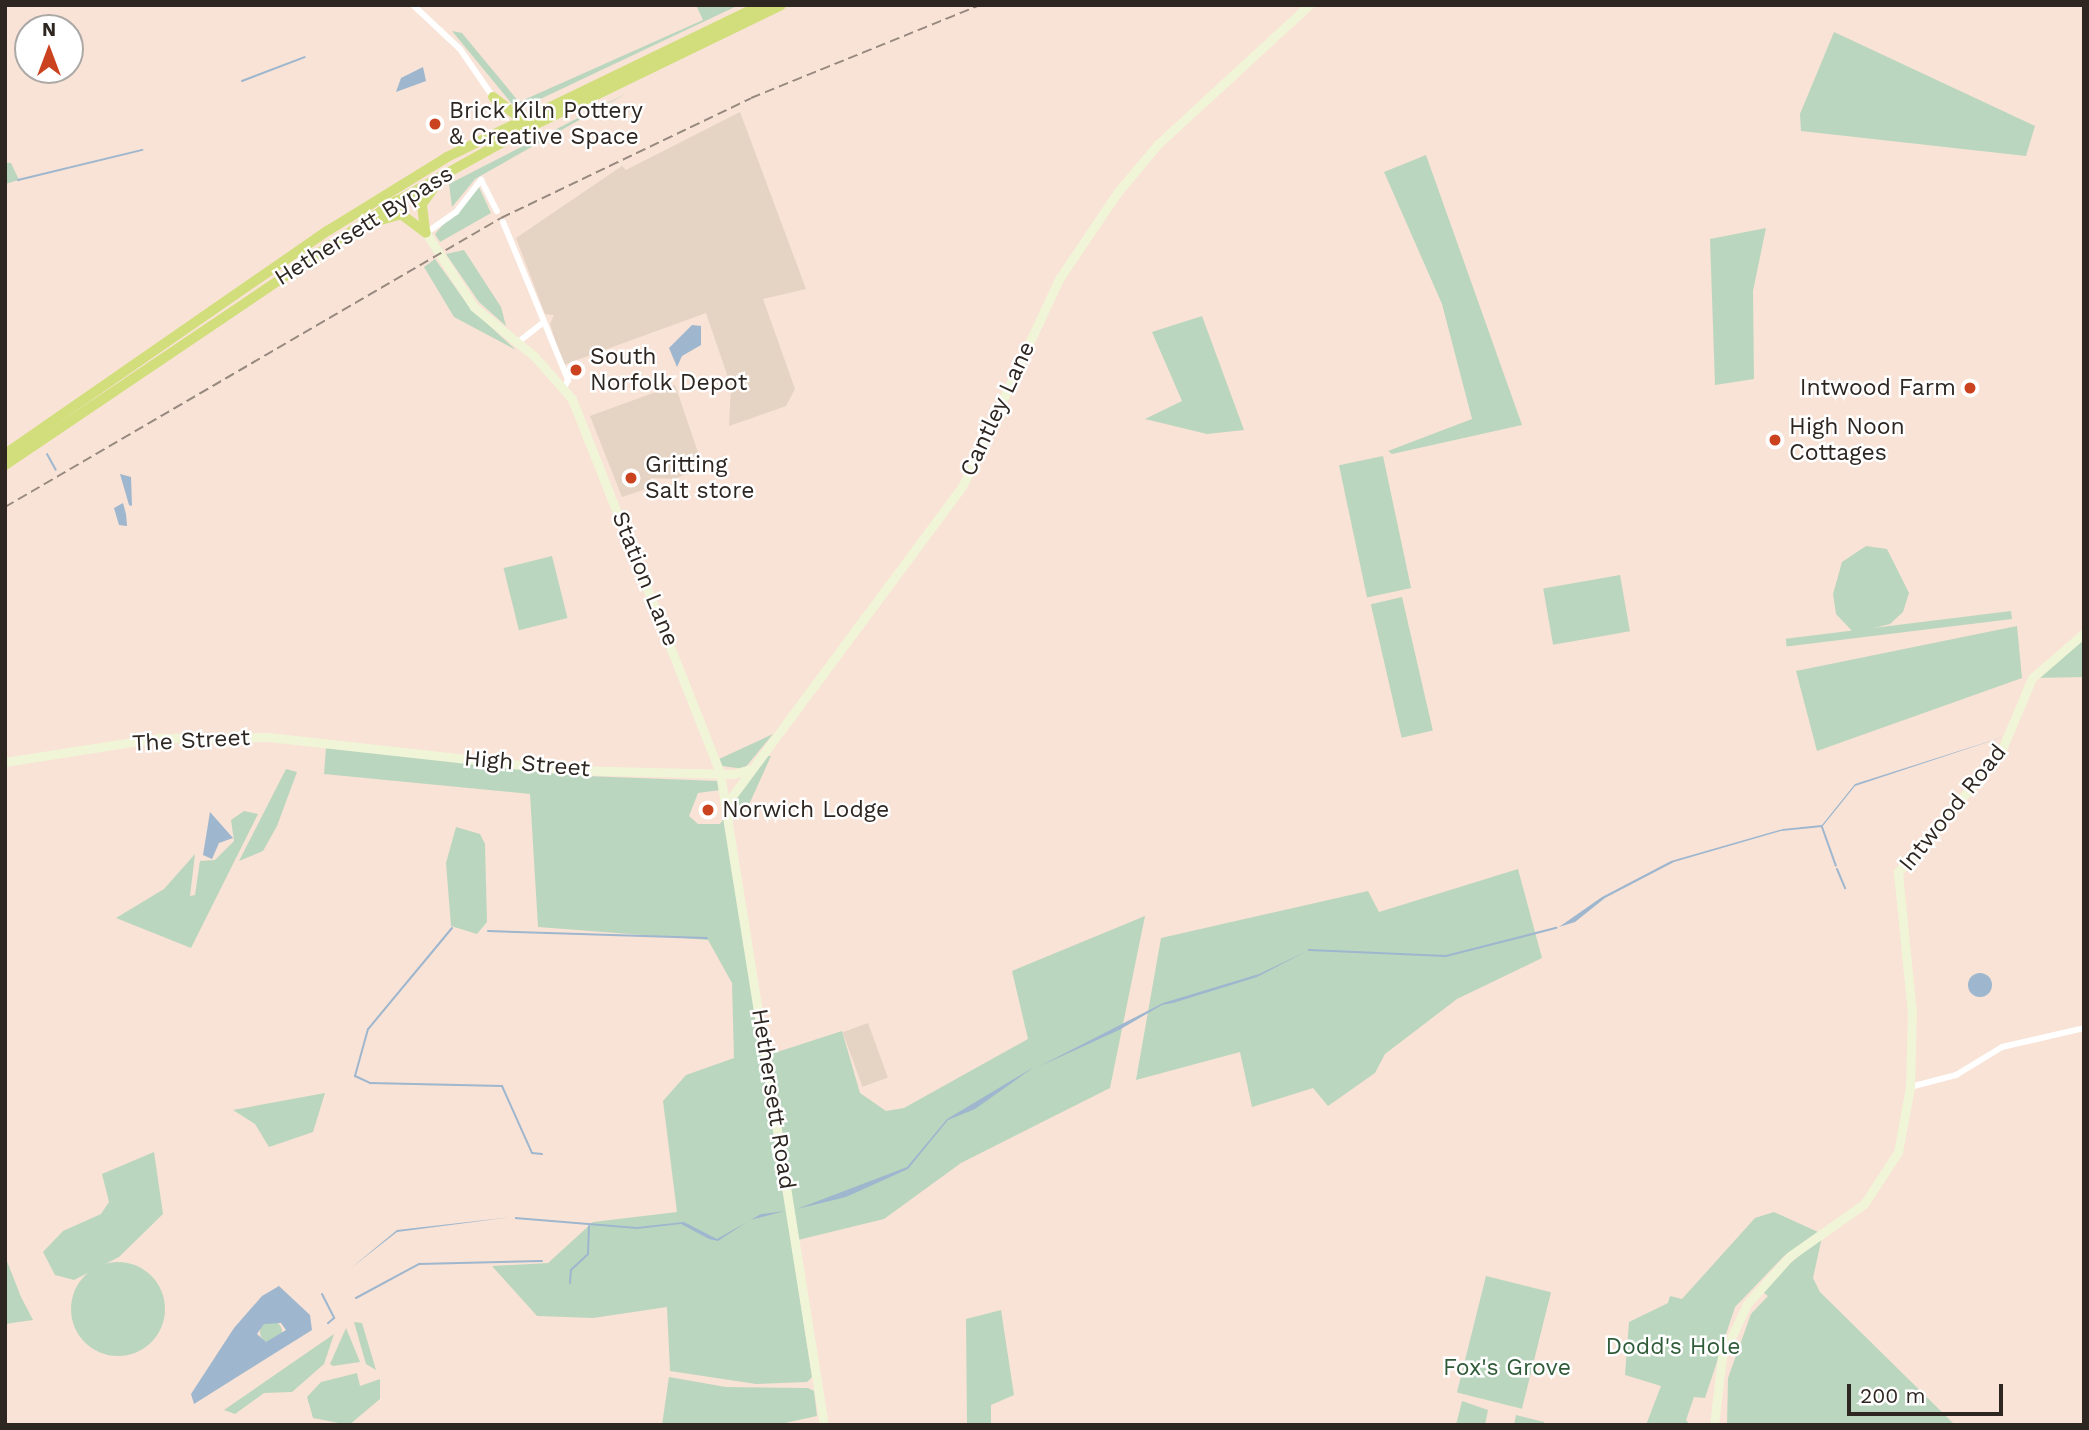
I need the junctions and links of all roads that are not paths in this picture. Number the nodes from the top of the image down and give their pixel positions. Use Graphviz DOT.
graph roads {
  1 [pos="414,5"];
  2 [pos="761,5"];
  3 [pos="781,5"];
  4 [pos="1308,5"];
  5 [pos="493,97"];
  6 [pos="520,118"];
  7 [pos="495,131"];
  8 [pos="464,163"];
  9 [pos="497,211"];
  10 [pos="503,222"];
  11 [pos="428,237"];
  12 [pos="335,241"];
  13 [pos="543,323"];
  14 [pos="517,343"];
  15 [pos="564,388"];
  16 [pos="5,454"];
  17 [pos="5,465"];
  18 [pos="2084,633"];
  19 [pos="335,744"];
  20 [pos="5,762"];
  21 [pos="750,769"];
  22 [pos="720,773"];
  23 [pos="727,803"];
  24 [pos="2084,1028"];
  25 [pos="1910,1087"];
  26 [pos="824,1425"];
  27 [pos="1714,1425"];
  1 -- 5 [label="street"];
  2 -- 6 [label="highway, Hethersett Bypass"];
  3 -- 8 [label="highway, Hethersett Bypass"];
  4 -- 21 [label="street, Cantley Lane"];
  5 -- 6 [label="highway"];
  5 -- 7 [label="highway"];
  6 -- 7 [label="highway, Hethersett Bypass"];
  7 -- 16 [label="highway, Hethersett Bypass"];
  8 -- 11 [label="highway"];
  8 -- 12 [label="highway, Hethersett Bypass"];
  9 -- 11 [label="street"];
  10 -- 13 [label="street, Station Lane"];
  11 -- 12 [label="highway"];
  11 -- 14 [label="street, Station Lane"];
  12 -- 17 [label="highway, Hethersett Bypass"];
  13 -- 14 [label="street"];
  13 -- 15 [label="street, Station Lane"];
  14 -- 15 [label="street, Station Lane"];
  15 -- 22 [label="street, Station Lane"];
  18 -- 25 [label="street, Intwood Road"];
  19 -- 20 [label="street, The Street"];
  19 -- 22 [label="street, High Street"];
  21 -- 22 [label="street"];
  21 -- 23 [label="street, Cantley Lane"];
  22 -- 23 [label="street, Hethersett Road"];
  23 -- 26 [label="street, Hethersett Road"];
  24 -- 25 [label="street"];
  25 -- 27 [label="street"];
}
